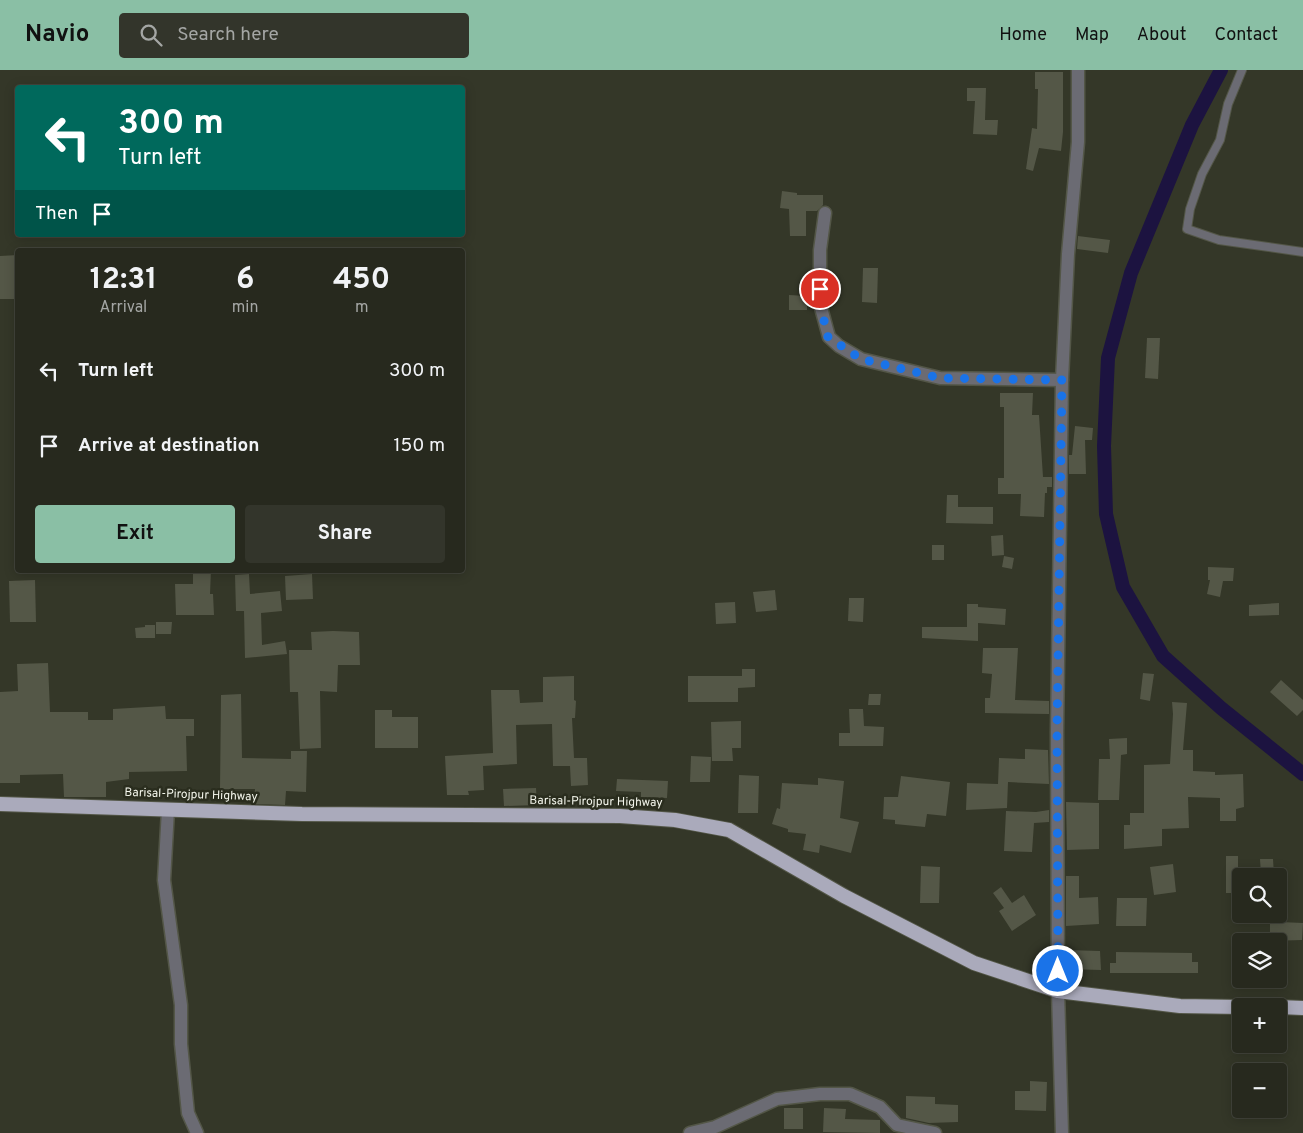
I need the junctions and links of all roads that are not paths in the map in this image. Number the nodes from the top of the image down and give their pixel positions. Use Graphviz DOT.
graph roads {
  1 [pos="1078,70"];
  2 [pos="1242,70"];
  3 [pos="825,213"];
  4 [pos="1303,252"];
  5 [pos="1062,380"];
  6 [pos="0,804"];
  7 [pos="168,810"];
  8 [pos="1058,991"];
  9 [pos="1232,1007"];
  10 [pos="1287,1007"];
  11 [pos="1303,1008"];
  12 [pos="197,1133"];
  13 [pos="690,1133"];
  14 [pos="935,1133"];
  15 [pos="1062,1133"];
  1 -- 5 [label="street"];
  2 -- 4 [label="lane"];
  3 -- 5 [label="street"];
  5 -- 8 [label="street"];
  6 -- 7 [label="highway, Barisal-Pirojpur Highway"];
  7 -- 8 [label="highway, Barisal-Pirojpur Highway"];
  7 -- 12 [label="street"];
  8 -- 9 [label="highway, Barisal-Pirojpur Highway"];
  8 -- 15 [label="street"];
  10 -- 11 [label="highway"];
  13 -- 14 [label="street"];
}
